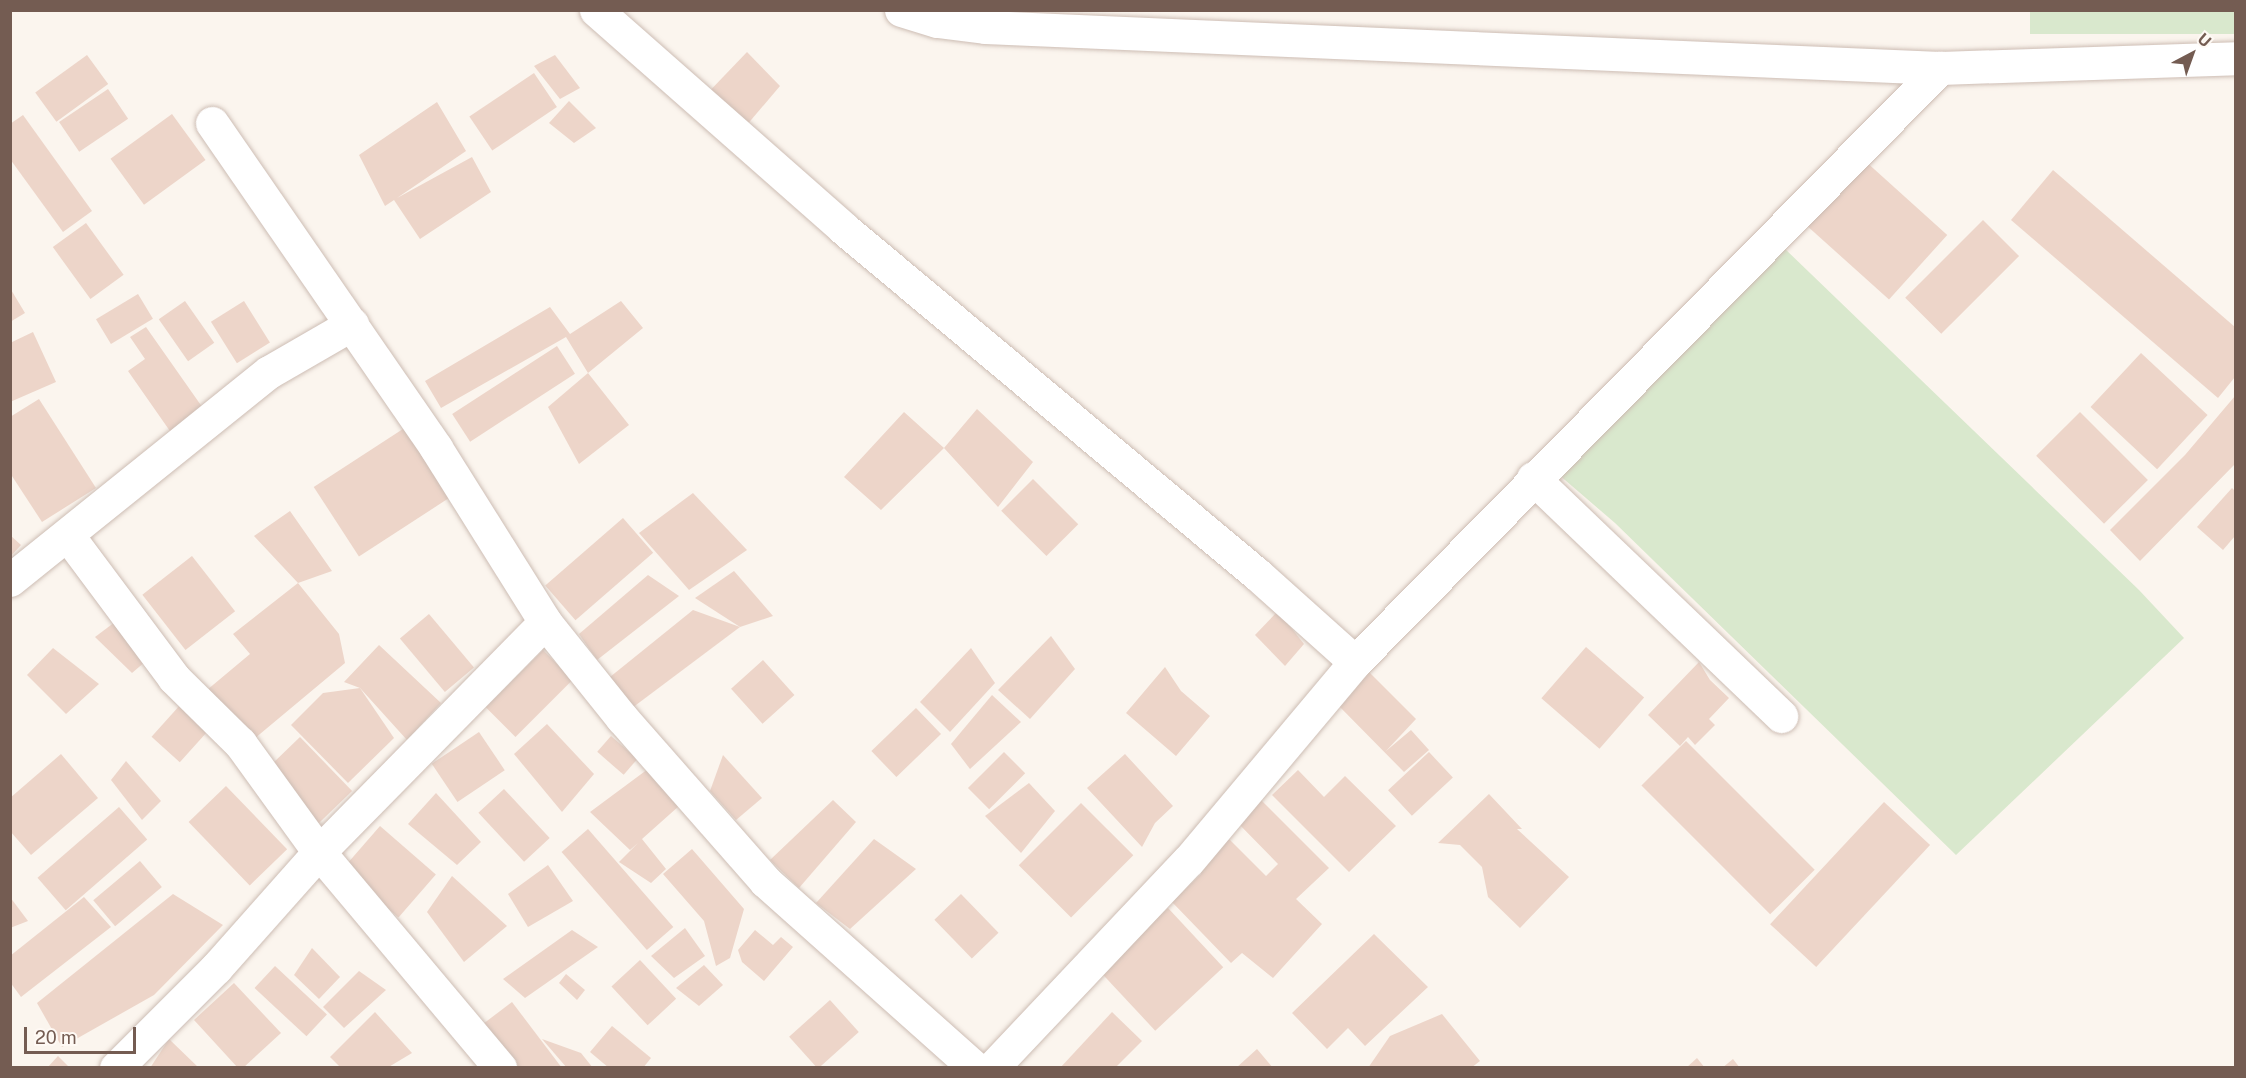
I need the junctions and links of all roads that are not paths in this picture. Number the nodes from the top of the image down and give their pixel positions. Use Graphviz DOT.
graph roads {
  1 [pos="596,10"];
  2 [pos="901,10"];
  3 [pos="2235,58"];
  4 [pos="1940,68"];
  5 [pos="212,123"];
  6 [pos="352,324"];
  7 [pos="1533,478"];
  8 [pos="69,537"];
  9 [pos="10,580"];
  10 [pos="545,622"];
  11 [pos="1355,662"];
  12 [pos="1781,716"];
  13 [pos="319,852"];
  14 [pos="116,1068"];
  15 [pos="500,1068"];
  16 [pos="975,1068"];
  17 [pos="992,1068"];
  1 -- 11 [label="street"];
  2 -- 4 [label="street"];
  3 -- 4 [label="street"];
  4 -- 7 [label="street"];
  5 -- 6 [label="street"];
  6 -- 8 [label="street"];
  6 -- 10 [label="street"];
  7 -- 11 [label="street"];
  7 -- 12 [label="street"];
  8 -- 9 [label="street"];
  8 -- 13 [label="street"];
  10 -- 13 [label="street"];
  10 -- 16 [label="street"];
  11 -- 17 [label="street"];
  13 -- 14 [label="street"];
  13 -- 15 [label="street"];
}
